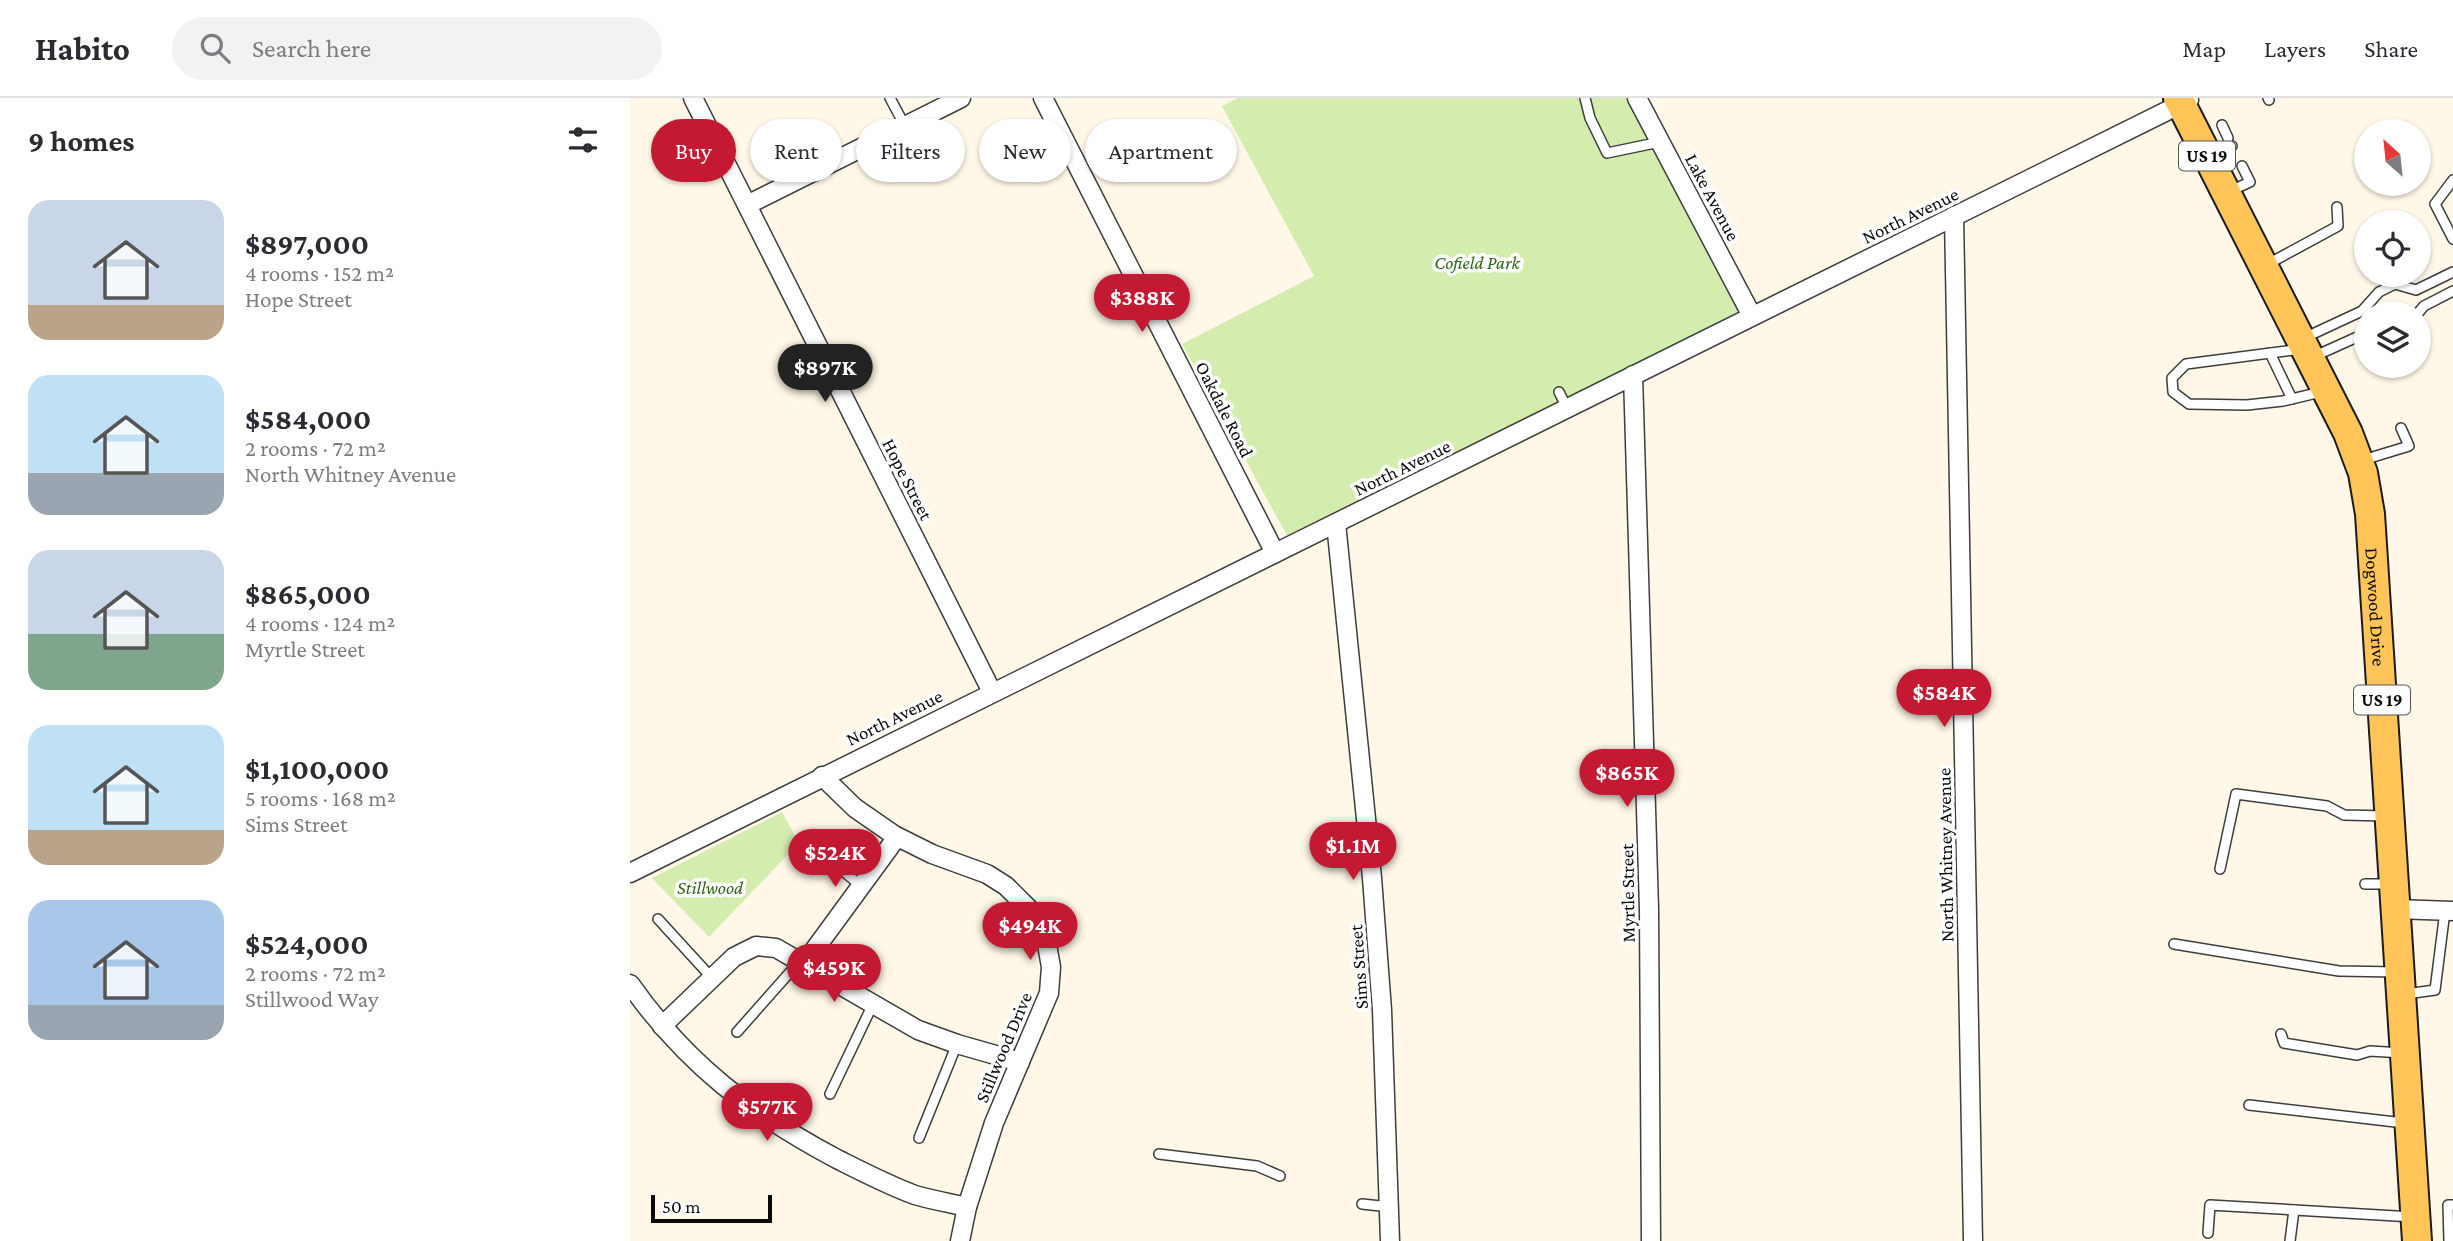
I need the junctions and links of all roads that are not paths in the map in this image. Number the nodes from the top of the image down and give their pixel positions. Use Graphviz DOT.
graph roads {
  1 [pos="693,98"];
  2 [pos="890,98"];
  3 [pos="961,98"];
  4 [pos="1043,98"];
  5 [pos="1585,98"];
  6 [pos="1637,98"];
  7 [pos="2184,100"];
  8 [pos="901,119"];
  9 [pos="919,119"];
  10 [pos="2222,125"];
  11 [pos="1660,142"];
  12 [pos="2223,147"];
  13 [pos="856,150"];
  14 [pos="2242,166"];
  15 [pos="2453,180"];
  16 [pos="2226,192"];
  17 [pos="747,205"];
  18 [pos="2337,207"];
  19 [pos="1955,216"];
  20 [pos="2453,239"];
  21 [pos="2264,267"];
  22 [pos="2453,272"];
  23 [pos="2416,290"];
  24 [pos="2453,291"];
  25 [pos="2419,301"];
  26 [pos="2431,304"];
  27 [pos="1752,316"];
  28 [pos="2354,336"];
  29 [pos="2305,349"];
  30 [pos="2270,353"];
  31 [pos="1633,376"];
  32 [pos="2326,390"];
  33 [pos="1559,392"];
  34 [pos="2292,399"];
  35 [pos="1567,408"];
  36 [pos="2400,428"];
  37 [pos="2358,461"];
  38 [pos="1336,523"];
  39 [pos="1275,553"];
  40 [pos="992,692"];
  41 [pos="822,776"];
  42 [pos="2389,816"];
  43 [pos="897,837"];
  44 [pos="812,845"];
  45 [pos="2221,869"];
  46 [pos="630,873"];
  47 [pos="2365,884"];
  48 [pos="861,886"];
  49 [pos="2394,897"];
  50 [pos="2449,911"];
  51 [pos="658,919"];
  52 [pos="2174,944"];
  53 [pos="2441,944"];
  54 [pos="2453,944"];
  55 [pos="802,963"];
  56 [pos="712,978"];
  57 [pos="2400,983"];
  58 [pos="630,985"];
  59 [pos="873,1004"];
  60 [pos="663,1026"];
  61 [pos="737,1032"];
  62 [pos="2281,1034"];
  63 [pos="957,1044"];
  64 [pos="2405,1053"];
  65 [pos="1020,1062"];
  66 [pos="830,1094"];
  67 [pos="2249,1105"];
  68 [pos="2409,1124"];
  69 [pos="919,1139"];
  70 [pos="1158,1154"];
  71 [pos="1280,1176"];
  72 [pos="1362,1204"];
  73 [pos="2453,1205"];
  74 [pos="967,1207"];
  75 [pos="1390,1207"];
  76 [pos="2294,1210"];
  77 [pos="2416,1229"];
  78 [pos="2208,1233"];
  79 [pos="960,1241"];
  80 [pos="1390,1241"];
  81 [pos="1651,1241"];
  82 [pos="1973,1241"];
  83 [pos="2290,1241"];
  84 [pos="2449,1241"];
  1 -- 17 [label="street, Hope Street"];
  2 -- 8 [label="lane"];
  3 -- 9 [label="street"];
  4 -- 39 [label="street, Oakdale Road"];
  5 -- 11 [label="lane"];
  6 -- 11 [label="street, Lake Avenue"];
  7 -- 12 [label="main road, Dogwood Drive / US 19"];
  7 -- 19 [label="street, North Avenue"];
  10 -- 12 [label="lane"];
  11 -- 27 [label="street, Lake Avenue"];
  12 -- 16 [label="main road, Dogwood Drive / US 19"];
  13 -- 17 [label="street"];
  14 -- 16 [label="lane"];
  15 -- 20 [label="lane"];
  16 -- 21 [label="main road, Dogwood Drive / US 19"];
  17 -- 40 [label="street, Hope Street"];
  18 -- 21 [label="lane"];
  19 -- 27 [label="street, North Avenue"];
  19 -- 82 [label="street, North Whitney Avenue"];
  21 -- 29 [label="main road, Dogwood Drive / US 19"];
  22 -- 23 [label="lane"];
  23 -- 25 [label="lane"];
  23 -- 29 [label="lane"];
  24 -- 26 [label="lane"];
  27 -- 31 [label="street, North Avenue"];
  28 -- 29 [label="lane"];
  29 -- 30 [label="lane"];
  29 -- 32 [label="main road, Dogwood Drive / US 19"];
  30 -- 34 [label="lane"];
  30 -- 34 [label="lane"];
  31 -- 35 [label="street, North Avenue"];
  31 -- 81 [label="street, Myrtle Street"];
  32 -- 34 [label="lane"];
  32 -- 37 [label="main road, Dogwood Drive / US 19"];
  33 -- 35 [label="lane"];
  35 -- 38 [label="street, North Avenue"];
  36 -- 37 [label="lane"];
  37 -- 42 [label="main road, Dogwood Drive / US 19"];
  38 -- 39 [label="street, North Avenue"];
  38 -- 75 [label="street, Sims Street"];
  39 -- 40 [label="street, North Avenue"];
  40 -- 41 [label="street, North Avenue"];
  41 -- 43 [label="street, Stillwood Drive"];
  41 -- 46 [label="street, North Avenue"];
  42 -- 45 [label="lane"];
  42 -- 49 [label="main road, Dogwood Drive / US 19"];
  43 -- 48 [label="street"];
  43 -- 65 [label="street, Stillwood Drive"];
  44 -- 48 [label="lane"];
  47 -- 49 [label="lane"];
  48 -- 55 [label="street"];
  49 -- 50 [label="street"];
  49 -- 57 [label="main road, Dogwood Drive / US 19"];
  50 -- 53 [label="lane"];
  51 -- 56 [label="lane"];
  52 -- 57 [label="lane"];
  53 -- 54 [label="lane"];
  53 -- 57 [label="lane"];
  55 -- 56 [label="street"];
  55 -- 59 [label="street"];
  55 -- 61 [label="lane"];
  56 -- 60 [label="street"];
  57 -- 64 [label="main road, Dogwood Drive / US 19"];
  58 -- 60 [label="street"];
  59 -- 63 [label="street"];
  59 -- 66 [label="lane"];
  60 -- 74 [label="street"];
  62 -- 64 [label="lane"];
  63 -- 65 [label="street"];
  63 -- 69 [label="lane"];
  64 -- 68 [label="main road, Dogwood Drive / US 19"];
  65 -- 74 [label="street, Stillwood Drive"];
  67 -- 68 [label="lane"];
  68 -- 77 [label="main road, Dogwood Drive / US 19"];
  70 -- 71 [label="lane"];
  72 -- 75 [label="lane"];
  73 -- 84 [label="lane"];
  74 -- 79 [label="street, Stillwood Drive"];
  75 -- 80 [label="street, Sims Street"];
  76 -- 77 [label="lane"];
  76 -- 78 [label="lane"];
  76 -- 83 [label="lane"];
}
